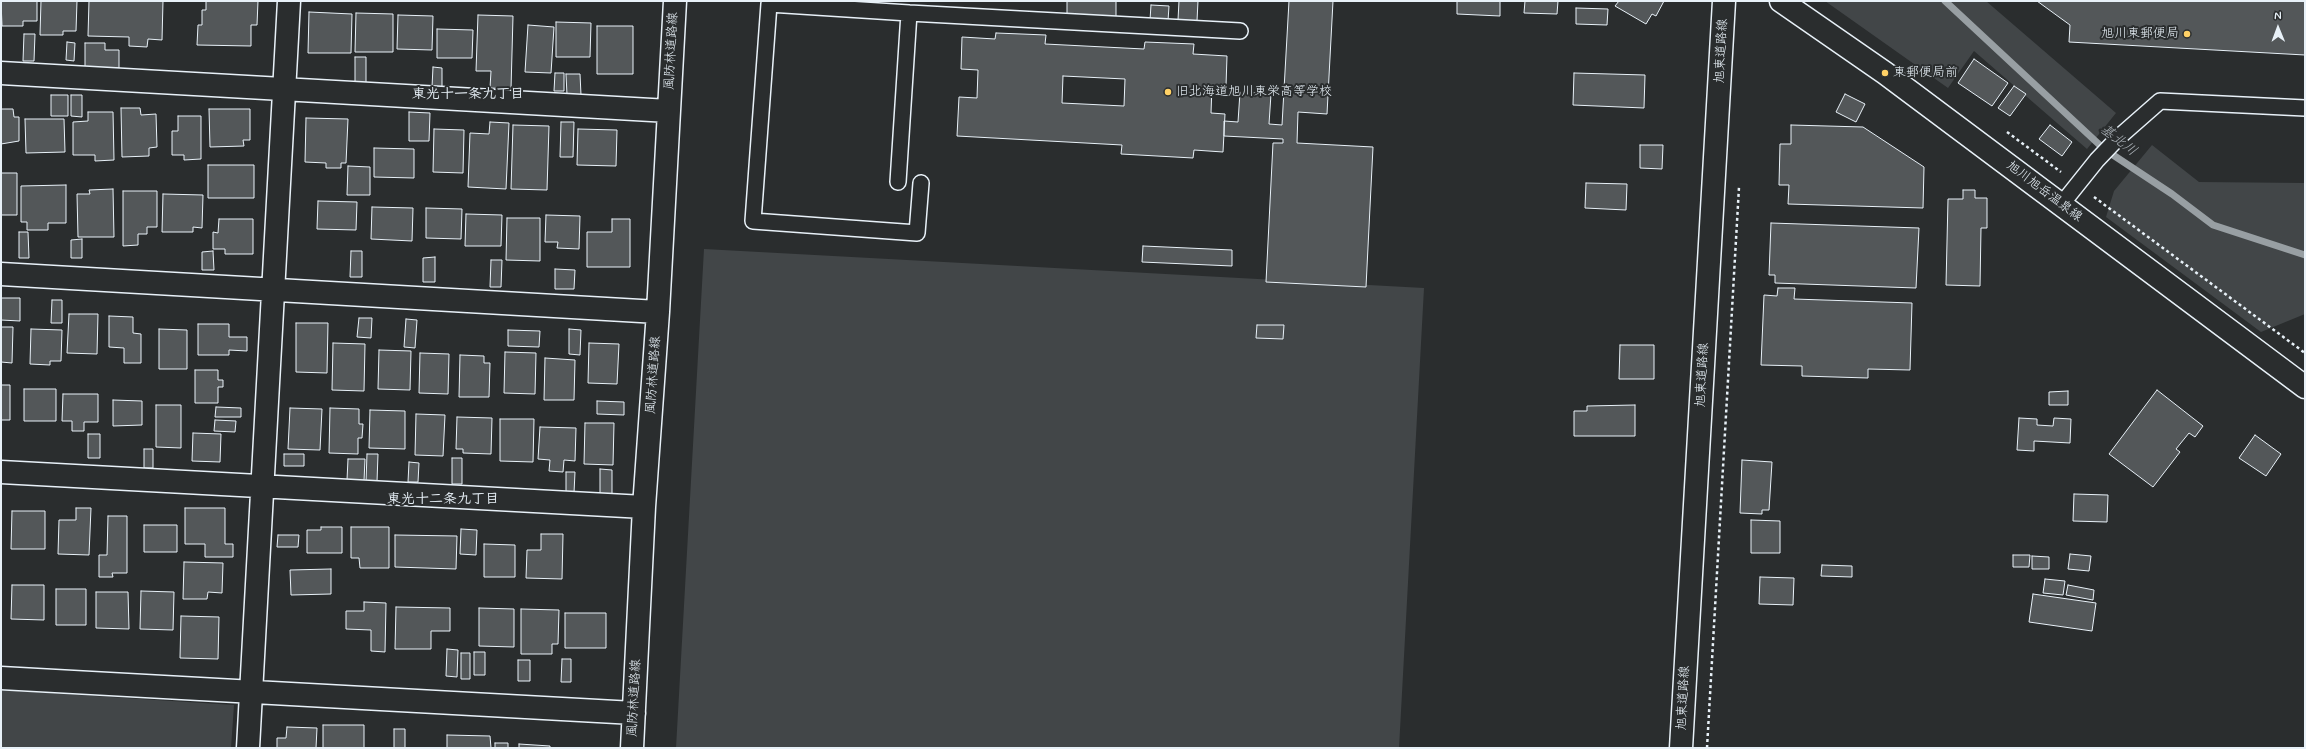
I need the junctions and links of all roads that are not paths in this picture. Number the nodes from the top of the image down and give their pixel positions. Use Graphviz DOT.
graph roads {
  1 [pos="289,1"];
  2 [pos="675,1"];
  3 [pos="1724,1"];
  4 [pos="1781,1"];
  5 [pos="909,13"];
  6 [pos="1240,31"];
  7 [pos="1,73"];
  8 [pos="284,88"];
  9 [pos="2305,108"];
  10 [pos="668,111"];
  11 [pos="898,182"];
  12 [pos="921,183"];
  13 [pos="2061,205"];
  14 [pos="1,274"];
  15 [pos="272,288"];
  16 [pos="658,312"];
  17 [pos="2305,387"];
  18 [pos="1,472"];
  19 [pos="261,486"];
  20 [pos="644,507"];
  21 [pos="1,678"];
  22 [pos="251,692"];
  23 [pos="634,713"];
  24 [pos="248,748"];
  25 [pos="632,748"];
  26 [pos="1681,748"];
  1 -- 8 [label="street"];
  2 -- 10 [label="street, 風防林道路線"];
  3 -- 26 [label="street, 旭東道路線"];
  4 -- 13 [label="street, 旭川旭岳温泉線"];
  5 -- 6 [label="lane"];
  5 -- 11 [label="lane"];
  5 -- 12 [label="lane"];
  7 -- 8 [label="street"];
  8 -- 10 [label="street"];
  8 -- 15 [label="street"];
  9 -- 13 [label="lane"];
  10 -- 16 [label="street, 風防林道路線"];
  13 -- 17 [label="street, 旭川旭岳温泉線"];
  14 -- 15 [label="street"];
  15 -- 16 [label="street"];
  15 -- 19 [label="street"];
  16 -- 20 [label="street, 風防林道路線"];
  18 -- 19 [label="street"];
  19 -- 20 [label="street"];
  19 -- 22 [label="street"];
  20 -- 23 [label="street, 風防林道路線"];
  21 -- 22 [label="street"];
  22 -- 23 [label="street"];
  22 -- 24 [label="street"];
  23 -- 25 [label="street, 風防林道路線"];
}
